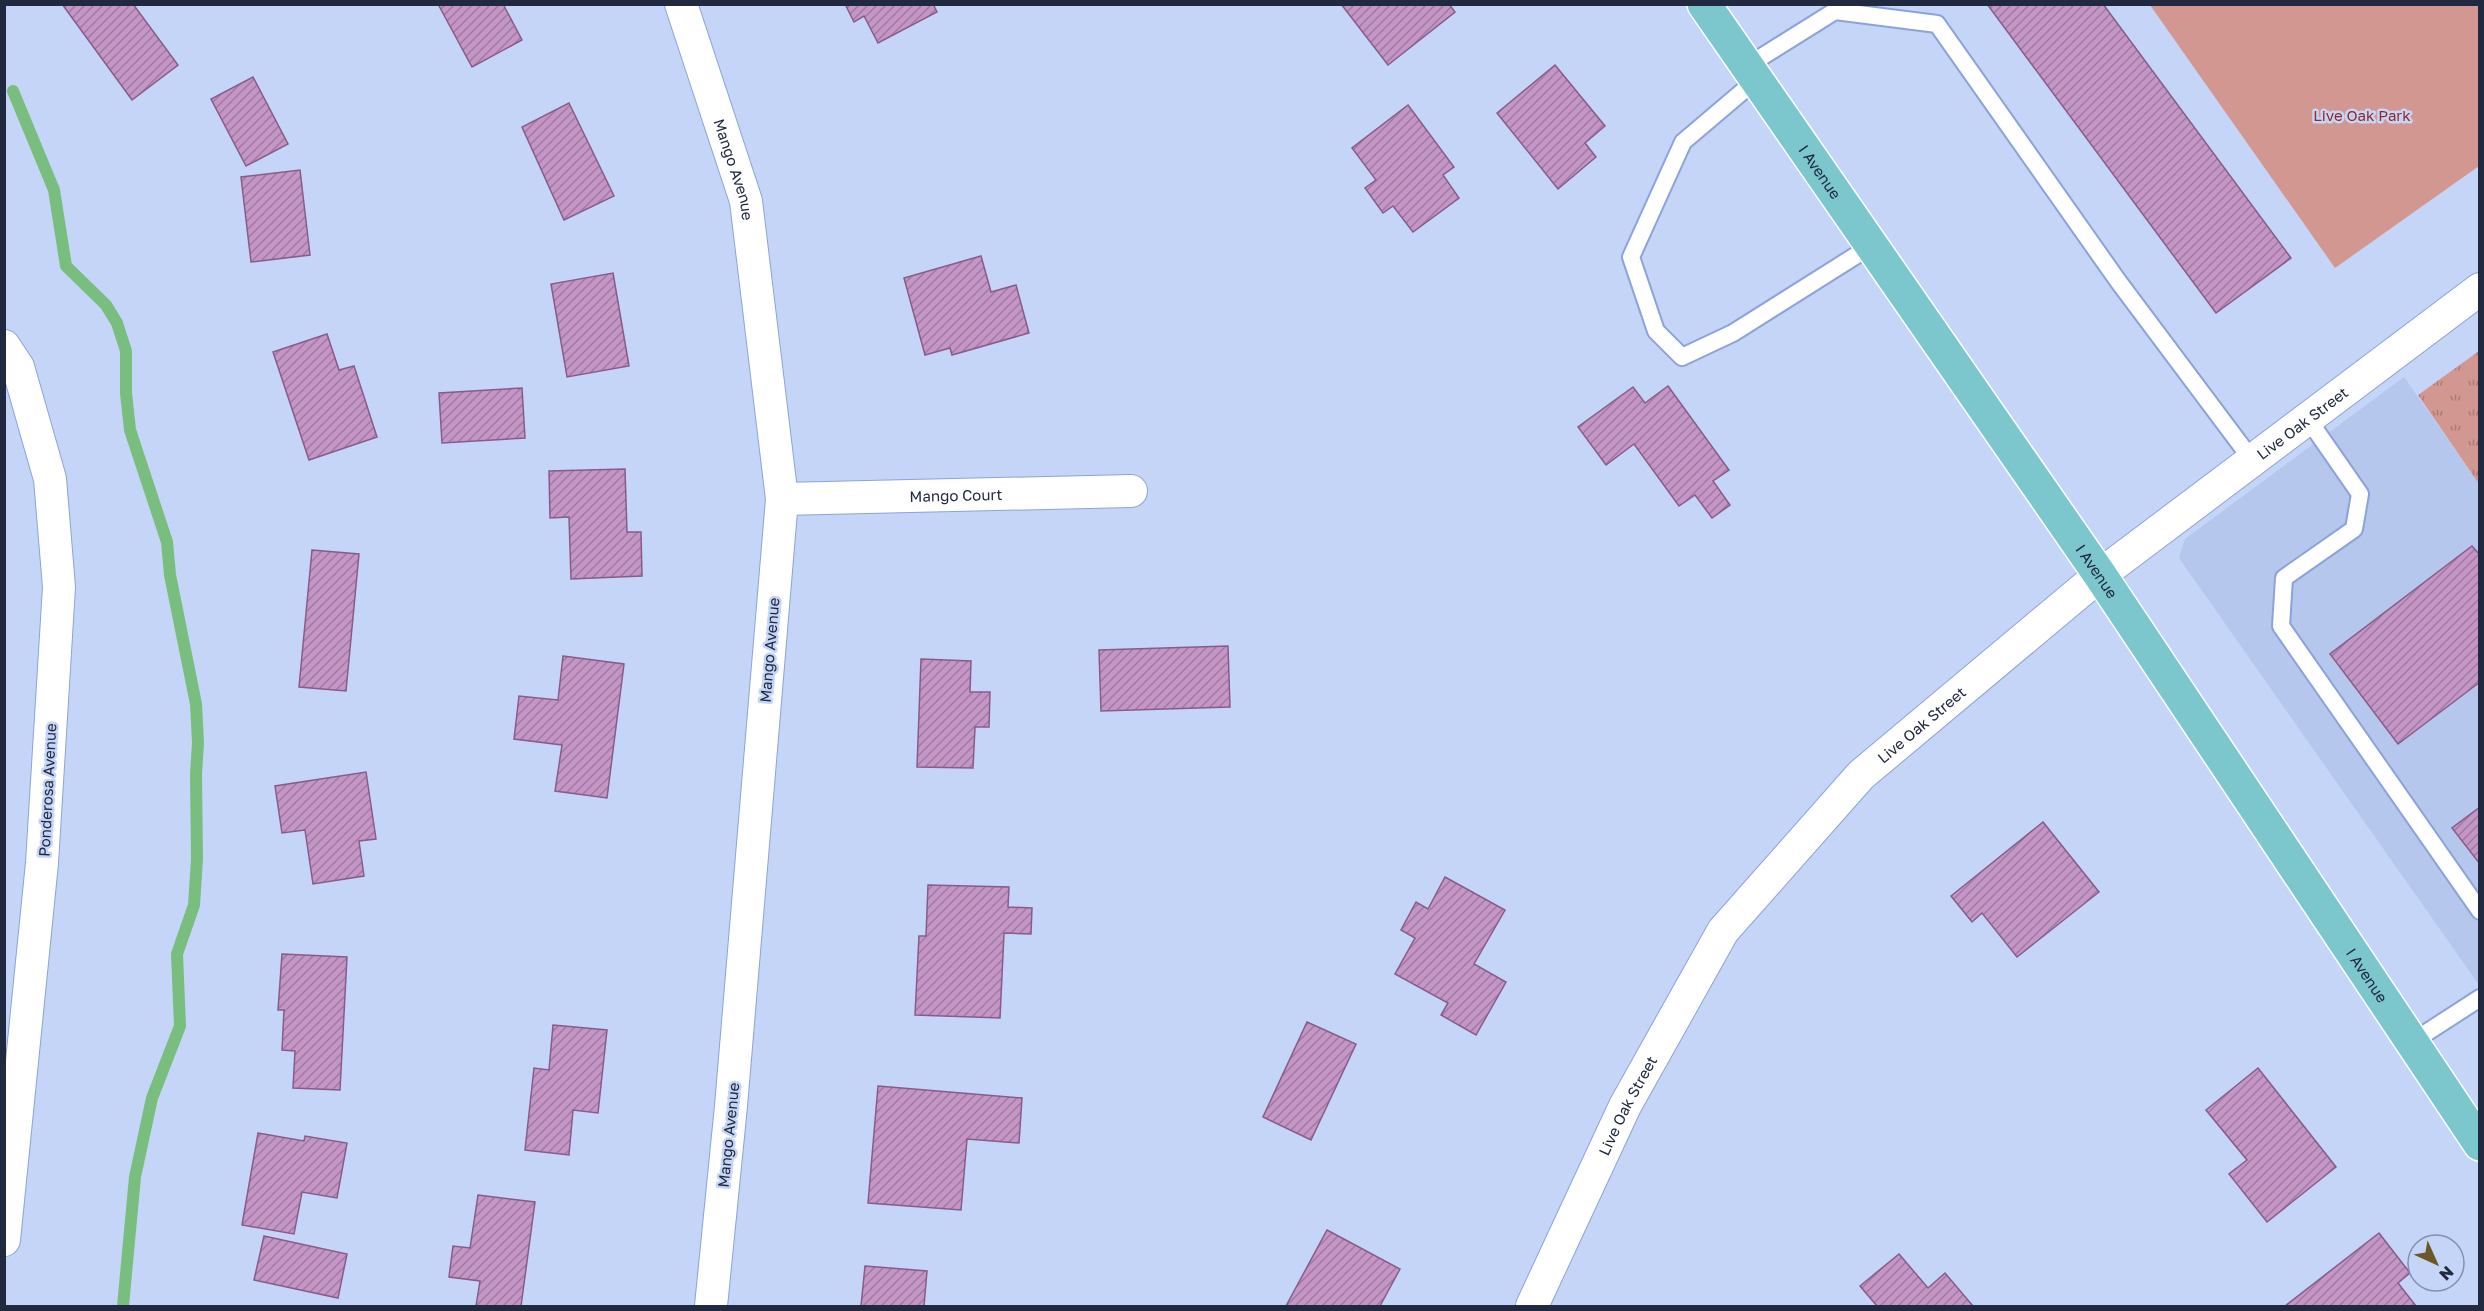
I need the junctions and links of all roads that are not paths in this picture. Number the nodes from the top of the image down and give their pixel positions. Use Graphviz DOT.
graph roads {
  1 [pos="681,4"];
  2 [pos="1711,7"];
  3 [pos="1751,73"];
  4 [pos="1871,246"];
  5 [pos="2480,289"];
  6 [pos="4,346"];
  7 [pos="2308,419"];
  8 [pos="2252,460"];
  9 [pos="1131,491"];
  10 [pos="782,499"];
  11 [pos="2100,575"];
  12 [pos="2480,911"];
  13 [pos="2480,998"];
  14 [pos="2412,1042"];
  15 [pos="9,1143"];
  16 [pos="2480,1144"];
  17 [pos="4,1240"];
  18 [pos="711,1306"];
  19 [pos="1532,1306"];
  1 -- 10 [label="street, Mango Avenue"];
  2 -- 3 [label="main road, I Avenue"];
  3 -- 4 [label="main road, I Avenue"];
  3 -- 4 [label="lane"];
  3 -- 8 [label="lane"];
  4 -- 11 [label="main road, I Avenue"];
  5 -- 7 [label="street, Live Oak Street"];
  6 -- 15 [label="street, Ponderosa Avenue"];
  7 -- 8 [label="street, Live Oak Street"];
  7 -- 12 [label="lane"];
  8 -- 11 [label="street, Live Oak Street"];
  9 -- 10 [label="street, Mango Court"];
  10 -- 18 [label="street, Mango Avenue"];
  11 -- 14 [label="main road, I Avenue"];
  11 -- 19 [label="street, Live Oak Street"];
  13 -- 14 [label="lane"];
  14 -- 16 [label="main road, I Avenue"];
  15 -- 17 [label="street, Ponderosa Avenue"];
}
